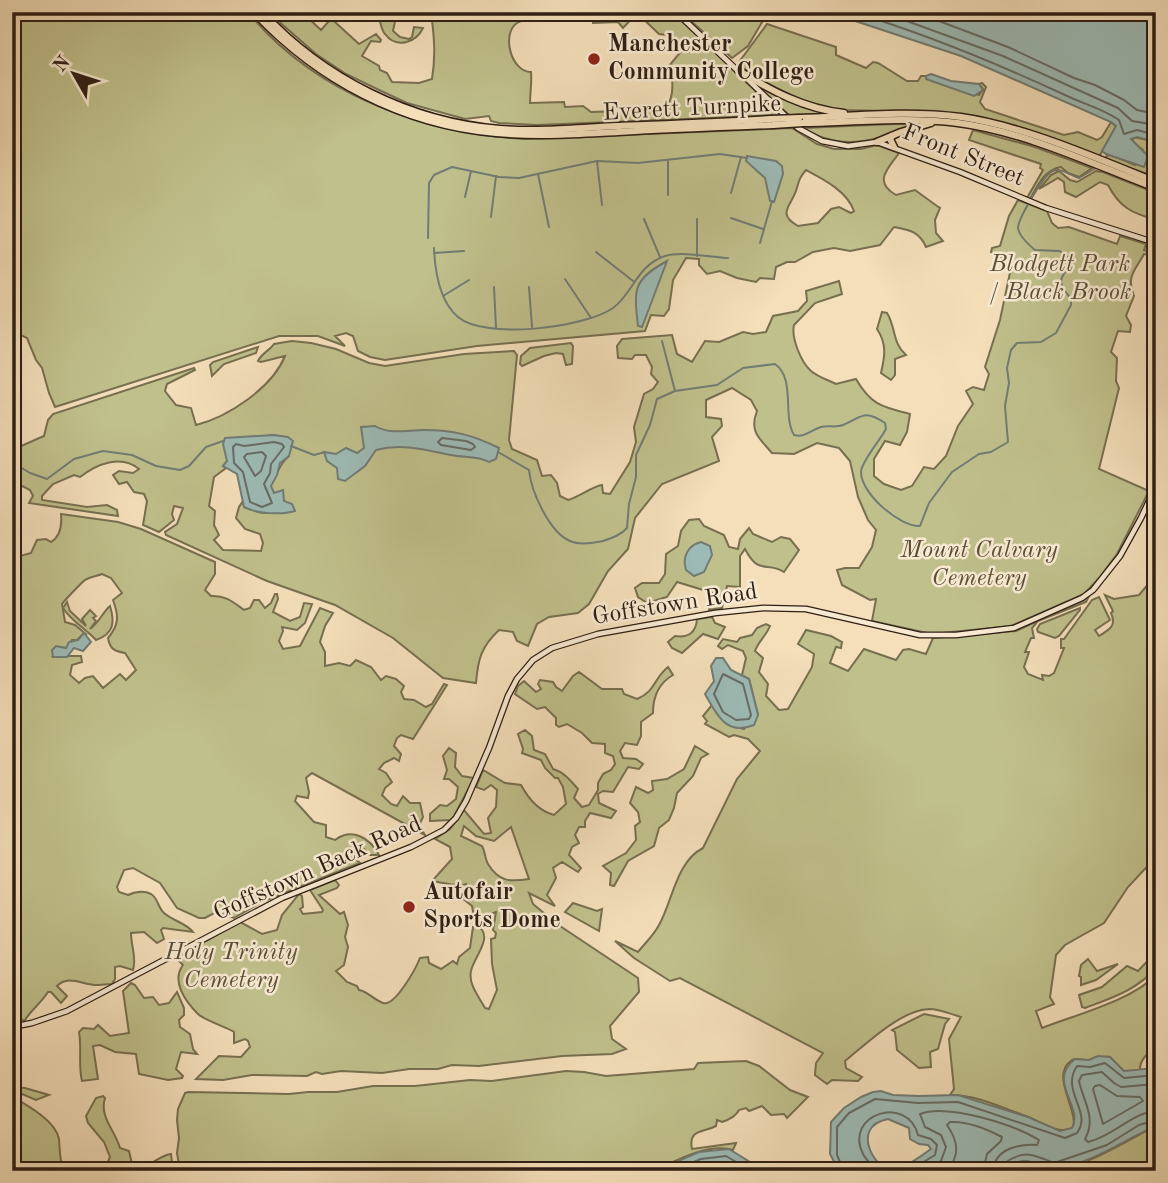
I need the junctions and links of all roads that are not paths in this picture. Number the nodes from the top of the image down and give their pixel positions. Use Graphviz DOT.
graph roads {
  1 [pos="254,12"];
  2 [pos="262,12"];
  3 [pos="676,12"];
  4 [pos="738,70"];
  5 [pos="864,115"];
  6 [pos="801,120"];
  7 [pos="959,120"];
  8 [pos="933,121"];
  9 [pos="772,122"];
  10 [pos="892,136"];
  11 [pos="877,142"];
  12 [pos="894,147"];
  13 [pos="1103,165"];
  14 [pos="1155,181"];
  15 [pos="1156,188"];
  16 [pos="1156,243"];
  17 [pos="1156,485"];
  18 [pos="447,828"];
  19 [pos="12,1027"];
  1 -- 9 [label="highway, Everett Turnpike"];
  2 -- 9 [label="highway, Everett Turnpike"];
  3 -- 4 [label="main road, Front Street"];
  4 -- 5 [label="highway"];
  4 -- 11 [label="main road, Front Street"];
  5 -- 6 [label="highway, Everett Turnpike"];
  5 -- 7 [label="highway, Everett Turnpike"];
  6 -- 8 [label="highway, Everett Turnpike"];
  6 -- 9 [label="highway, Everett Turnpike, bridge"];
  7 -- 8 [label="highway, Everett Turnpike"];
  7 -- 13 [label="highway, Everett Turnpike"];
  8 -- 10 [label="highway"];
  10 -- 11 [label="highway"];
  10 -- 12 [label="highway"];
  11 -- 12 [label="main road, Front Street"];
  12 -- 16 [label="main road, Front Street"];
  13 -- 14 [label="highway, Everett Turnpike"];
  13 -- 15 [label="highway, Everett Turnpike"];
  17 -- 18 [label="main road, Goffstown Road"];
  18 -- 19 [label="main road, Goffstown Back Road"];
}
